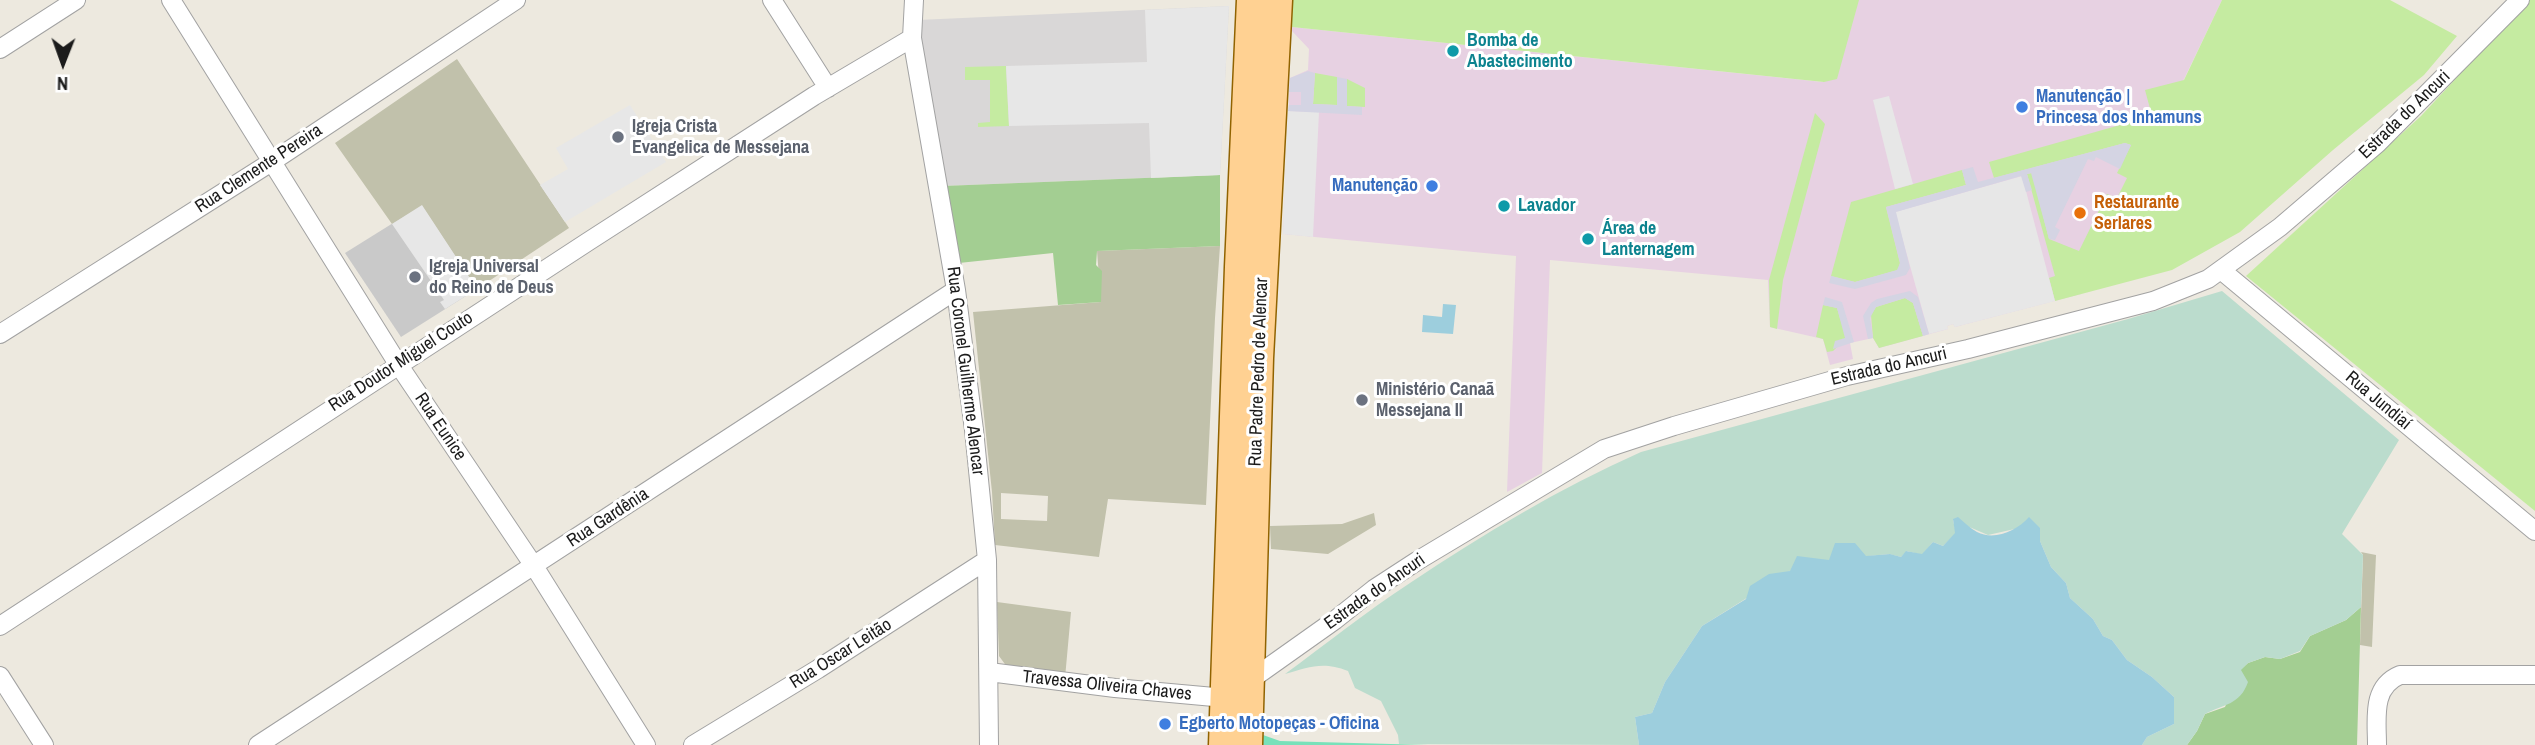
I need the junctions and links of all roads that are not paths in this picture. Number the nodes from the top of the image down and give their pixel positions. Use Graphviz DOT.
graph roads {
  1 [pos="76,0"];
  2 [pos="171,0"];
  3 [pos="516,0"];
  4 [pos="772,0"];
  5 [pos="914,0"];
  6 [pos="1251,0"];
  7 [pos="1278,0"];
  8 [pos="2520,0"];
  9 [pos="912,38"];
  10 [pos="0,49"];
  11 [pos="1261,71"];
  12 [pos="828,88"];
  13 [pos="273,161"];
  14 [pos="2221,270"];
  15 [pos="956,290"];
  16 [pos="0,334"];
  17 [pos="398,364"];
  18 [pos="2535,531"];
  19 [pos="987,560"];
  20 [pos="534,566"];
  21 [pos="0,626"];
  22 [pos="989,672"];
  23 [pos="0,676"];
  24 [pos="2535,676"];
  25 [pos="1251,681"];
  26 [pos="1225,698"];
  27 [pos="44,745"];
  28 [pos="258,745"];
  29 [pos="646,745"];
  30 [pos="693,745"];
  31 [pos="989,745"];
  32 [pos="1223,745"];
  33 [pos="1248,745"];
  34 [pos="2377,745"];
  1 -- 10 [label="street"];
  2 -- 13 [label="street, Rua Eunice"];
  3 -- 13 [label="street, Rua Clemente Pereira"];
  4 -- 12 [label="street"];
  5 -- 9 [label="street, Rua Coronel Guilherme Alencar"];
  6 -- 11 [label="main road, Rua Padre Pedro de Alencar"];
  7 -- 11 [label="main road, Rua Padre Pedro de Alencar"];
  8 -- 14 [label="street, Estrada do Ancuri"];
  9 -- 12 [label="street, Rua Doutor Miguel Couto"];
  9 -- 15 [label="street, Rua Coronel Guilherme Alencar"];
  11 -- 25 [label="main road, Rua Padre Pedro de Alencar"];
  11 -- 26 [label="main road, Rua Padre Pedro de Alencar"];
  12 -- 17 [label="street, Rua Doutor Miguel Couto"];
  13 -- 16 [label="street, Rua Clemente Pereira"];
  13 -- 17 [label="street, Rua Eunice"];
  14 -- 18 [label="street, Rua Jundiaí"];
  14 -- 25 [label="street, Estrada do Ancuri"];
  15 -- 19 [label="street, Rua Coronel Guilherme Alencar"];
  15 -- 20 [label="street, Rua Gardênia"];
  17 -- 20 [label="street, Rua Eunice"];
  17 -- 21 [label="street, Rua Doutor Miguel Couto"];
  19 -- 22 [label="street, Rua Coronel Guilherme Alencar"];
  19 -- 30 [label="street, Rua Oscar Leitão"];
  20 -- 28 [label="street, Rua Gardênia"];
  20 -- 29 [label="street, Rua Eunice"];
  22 -- 26 [label="street, Travessa Oliveira Chaves"];
  22 -- 31 [label="street, Rua Coronel Guilherme Alencar"];
  23 -- 27 [label="street"];
  24 -- 34 [label="street"];
  25 -- 26 [label="street, Estrada do Ancuri"];
  25 -- 33 [label="main road, Rua Padre Pedro de Alencar"];
  26 -- 32 [label="main road, Rua Padre Pedro de Alencar"];
}
